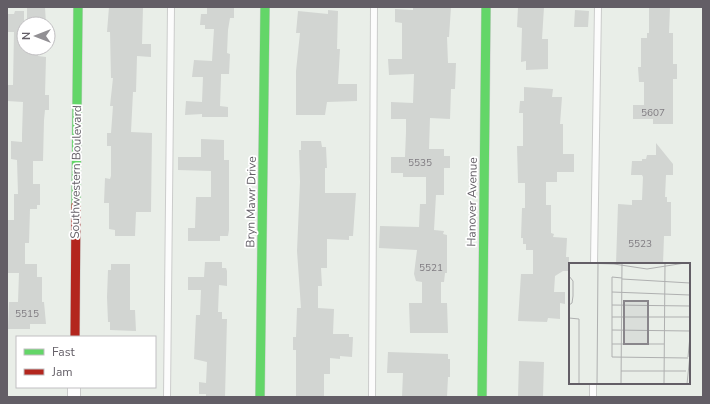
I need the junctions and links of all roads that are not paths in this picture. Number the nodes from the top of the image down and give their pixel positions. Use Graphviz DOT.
graph roads {
  1 [pos="78,7"];
  2 [pos="171,7"];
  3 [pos="265,7"];
  4 [pos="374,7"];
  5 [pos="486,7"];
  6 [pos="598,7"];
  7 [pos="594,263"];
  8 [pos="75,336"];
  9 [pos="593,384"];
  10 [pos="167,397"];
  11 [pos="260,397"];
  12 [pos="372,397"];
  13 [pos="482,397"];
  14 [pos="592,397"];
  1 -- 8 [label="street, Southwestern Boulevard"];
  2 -- 10 [label="lane"];
  3 -- 11 [label="street, Bryn Mawr Drive"];
  4 -- 12 [label="lane"];
  5 -- 13 [label="street, Hanover Avenue"];
  6 -- 7 [label="lane"];
  9 -- 14 [label="lane"];
}
